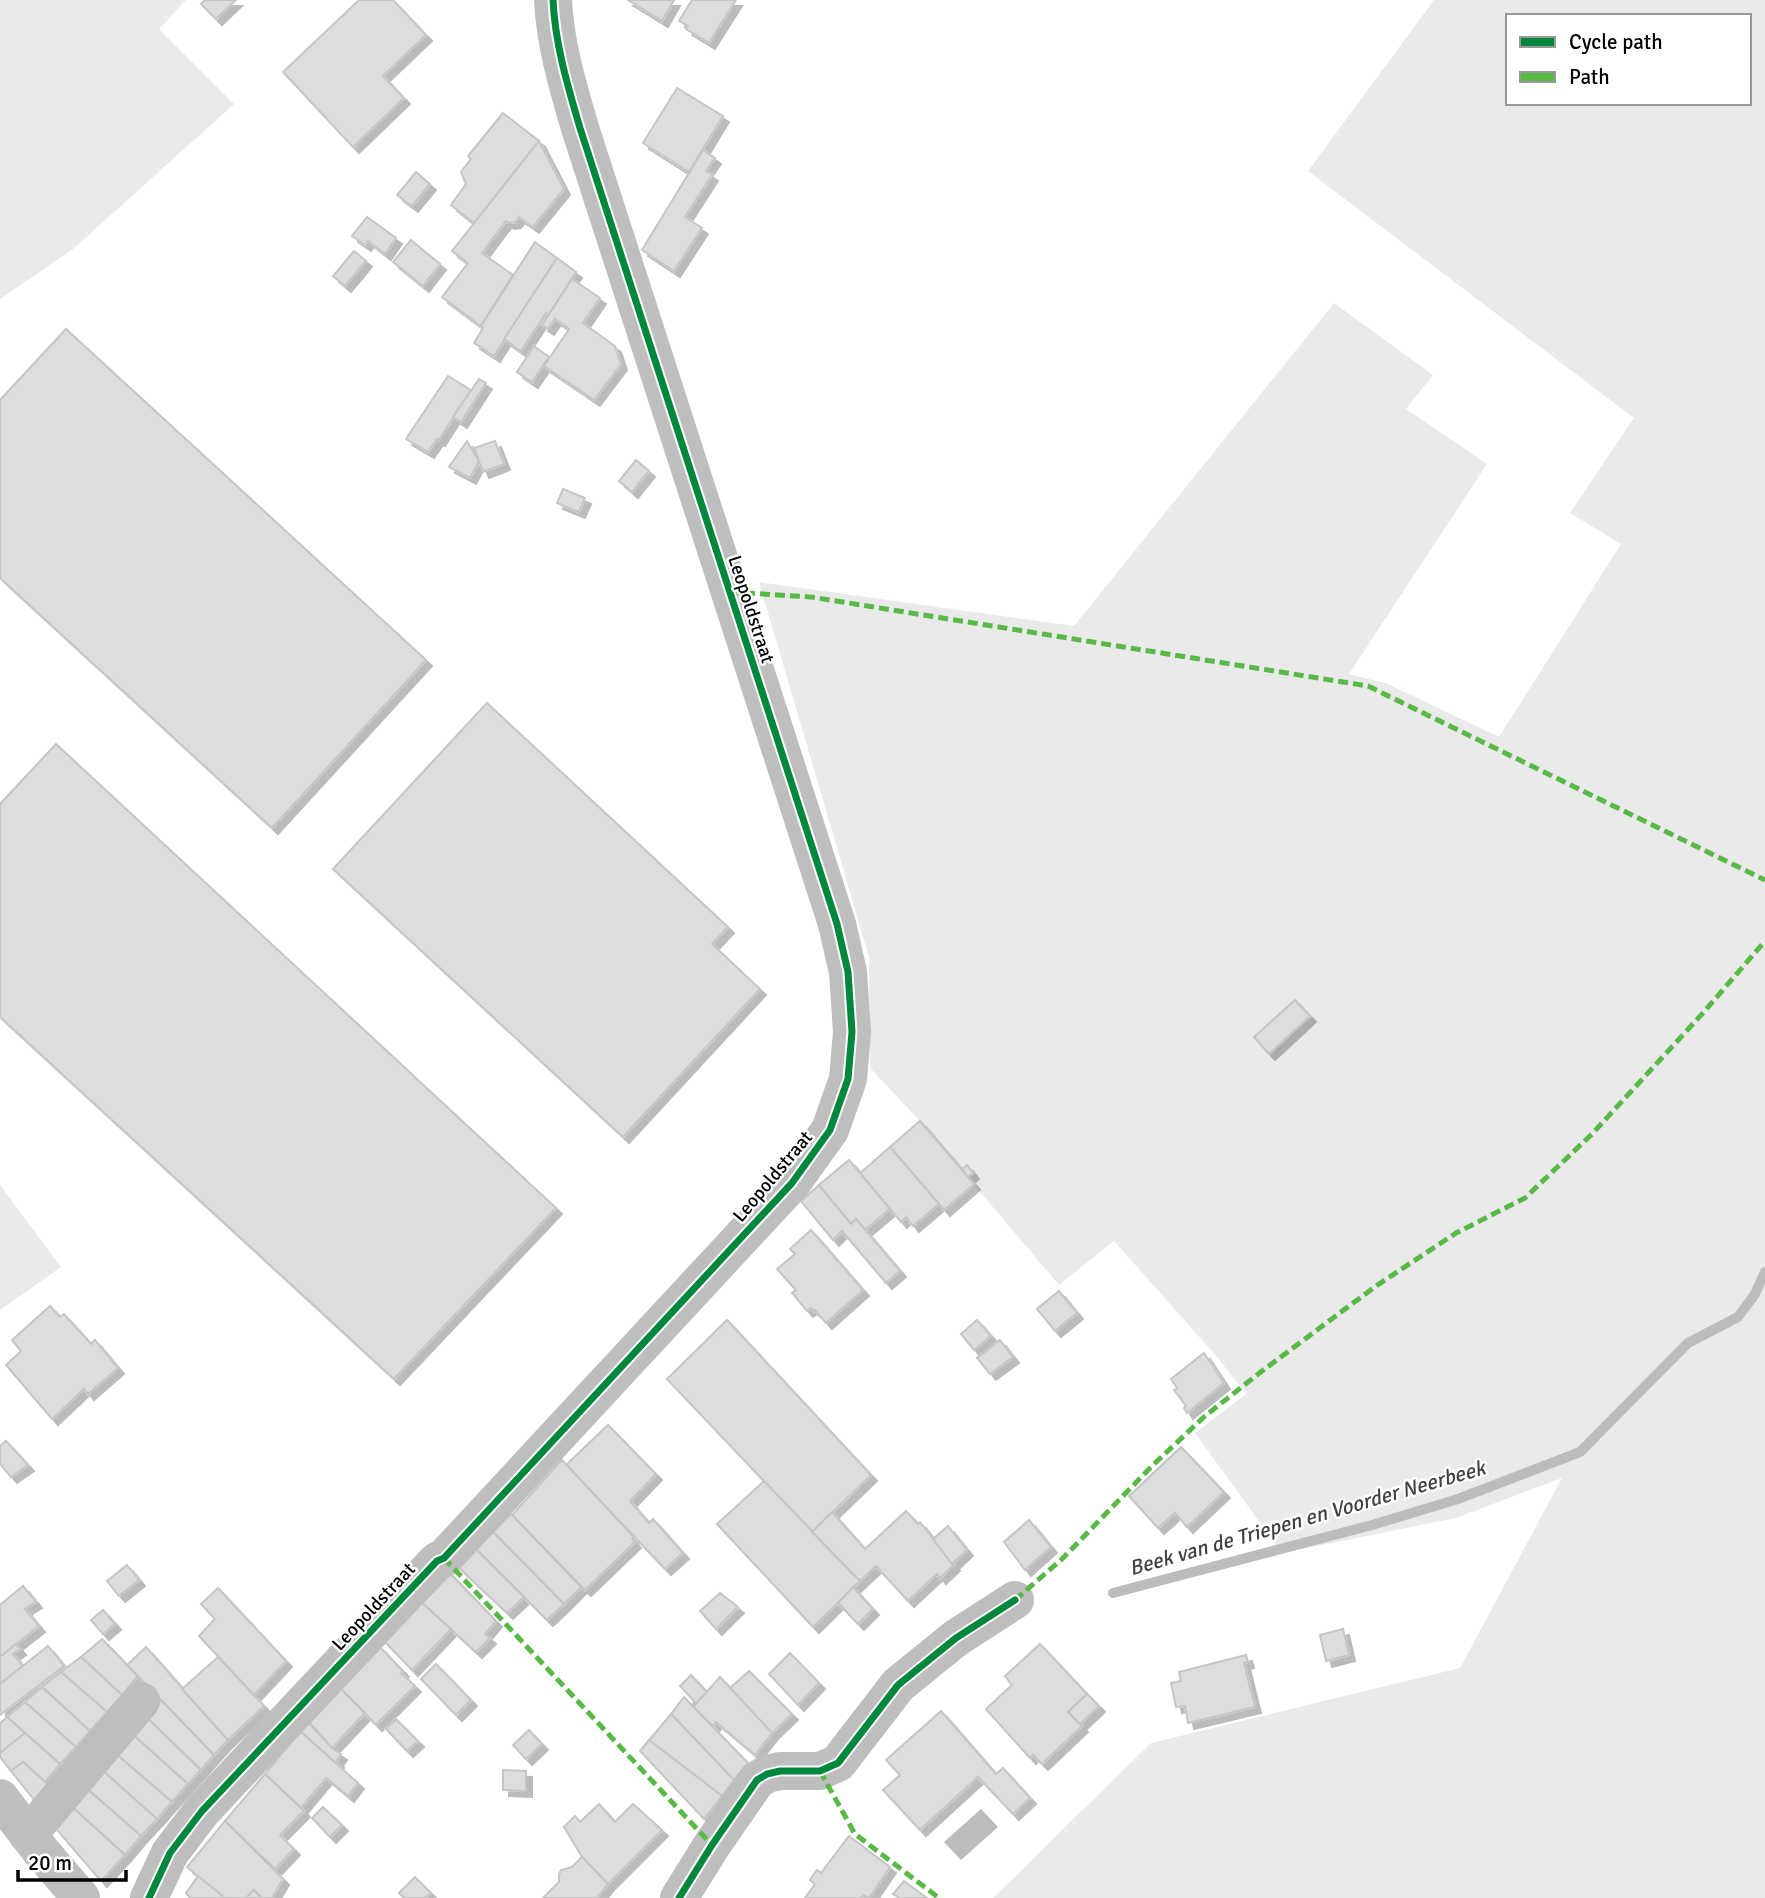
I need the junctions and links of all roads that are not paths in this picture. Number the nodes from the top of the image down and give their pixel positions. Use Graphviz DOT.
graph roads {
  1 [pos="553,0"];
  2 [pos="1015,1600"];
  3 [pos="141,1701"];
  4 [pos="0,1798"];
  5 [pos="28,1835"];
  6 [pos="81,1898"];
  7 [pos="149,1898"];
  8 [pos="679,1898"];
  1 -- 7 [label="street, Leopoldstraat"];
  2 -- 8 [label="street"];
  3 -- 5 [label="street"];
  4 -- 5 [label="street"];
  5 -- 6 [label="street"];
}
